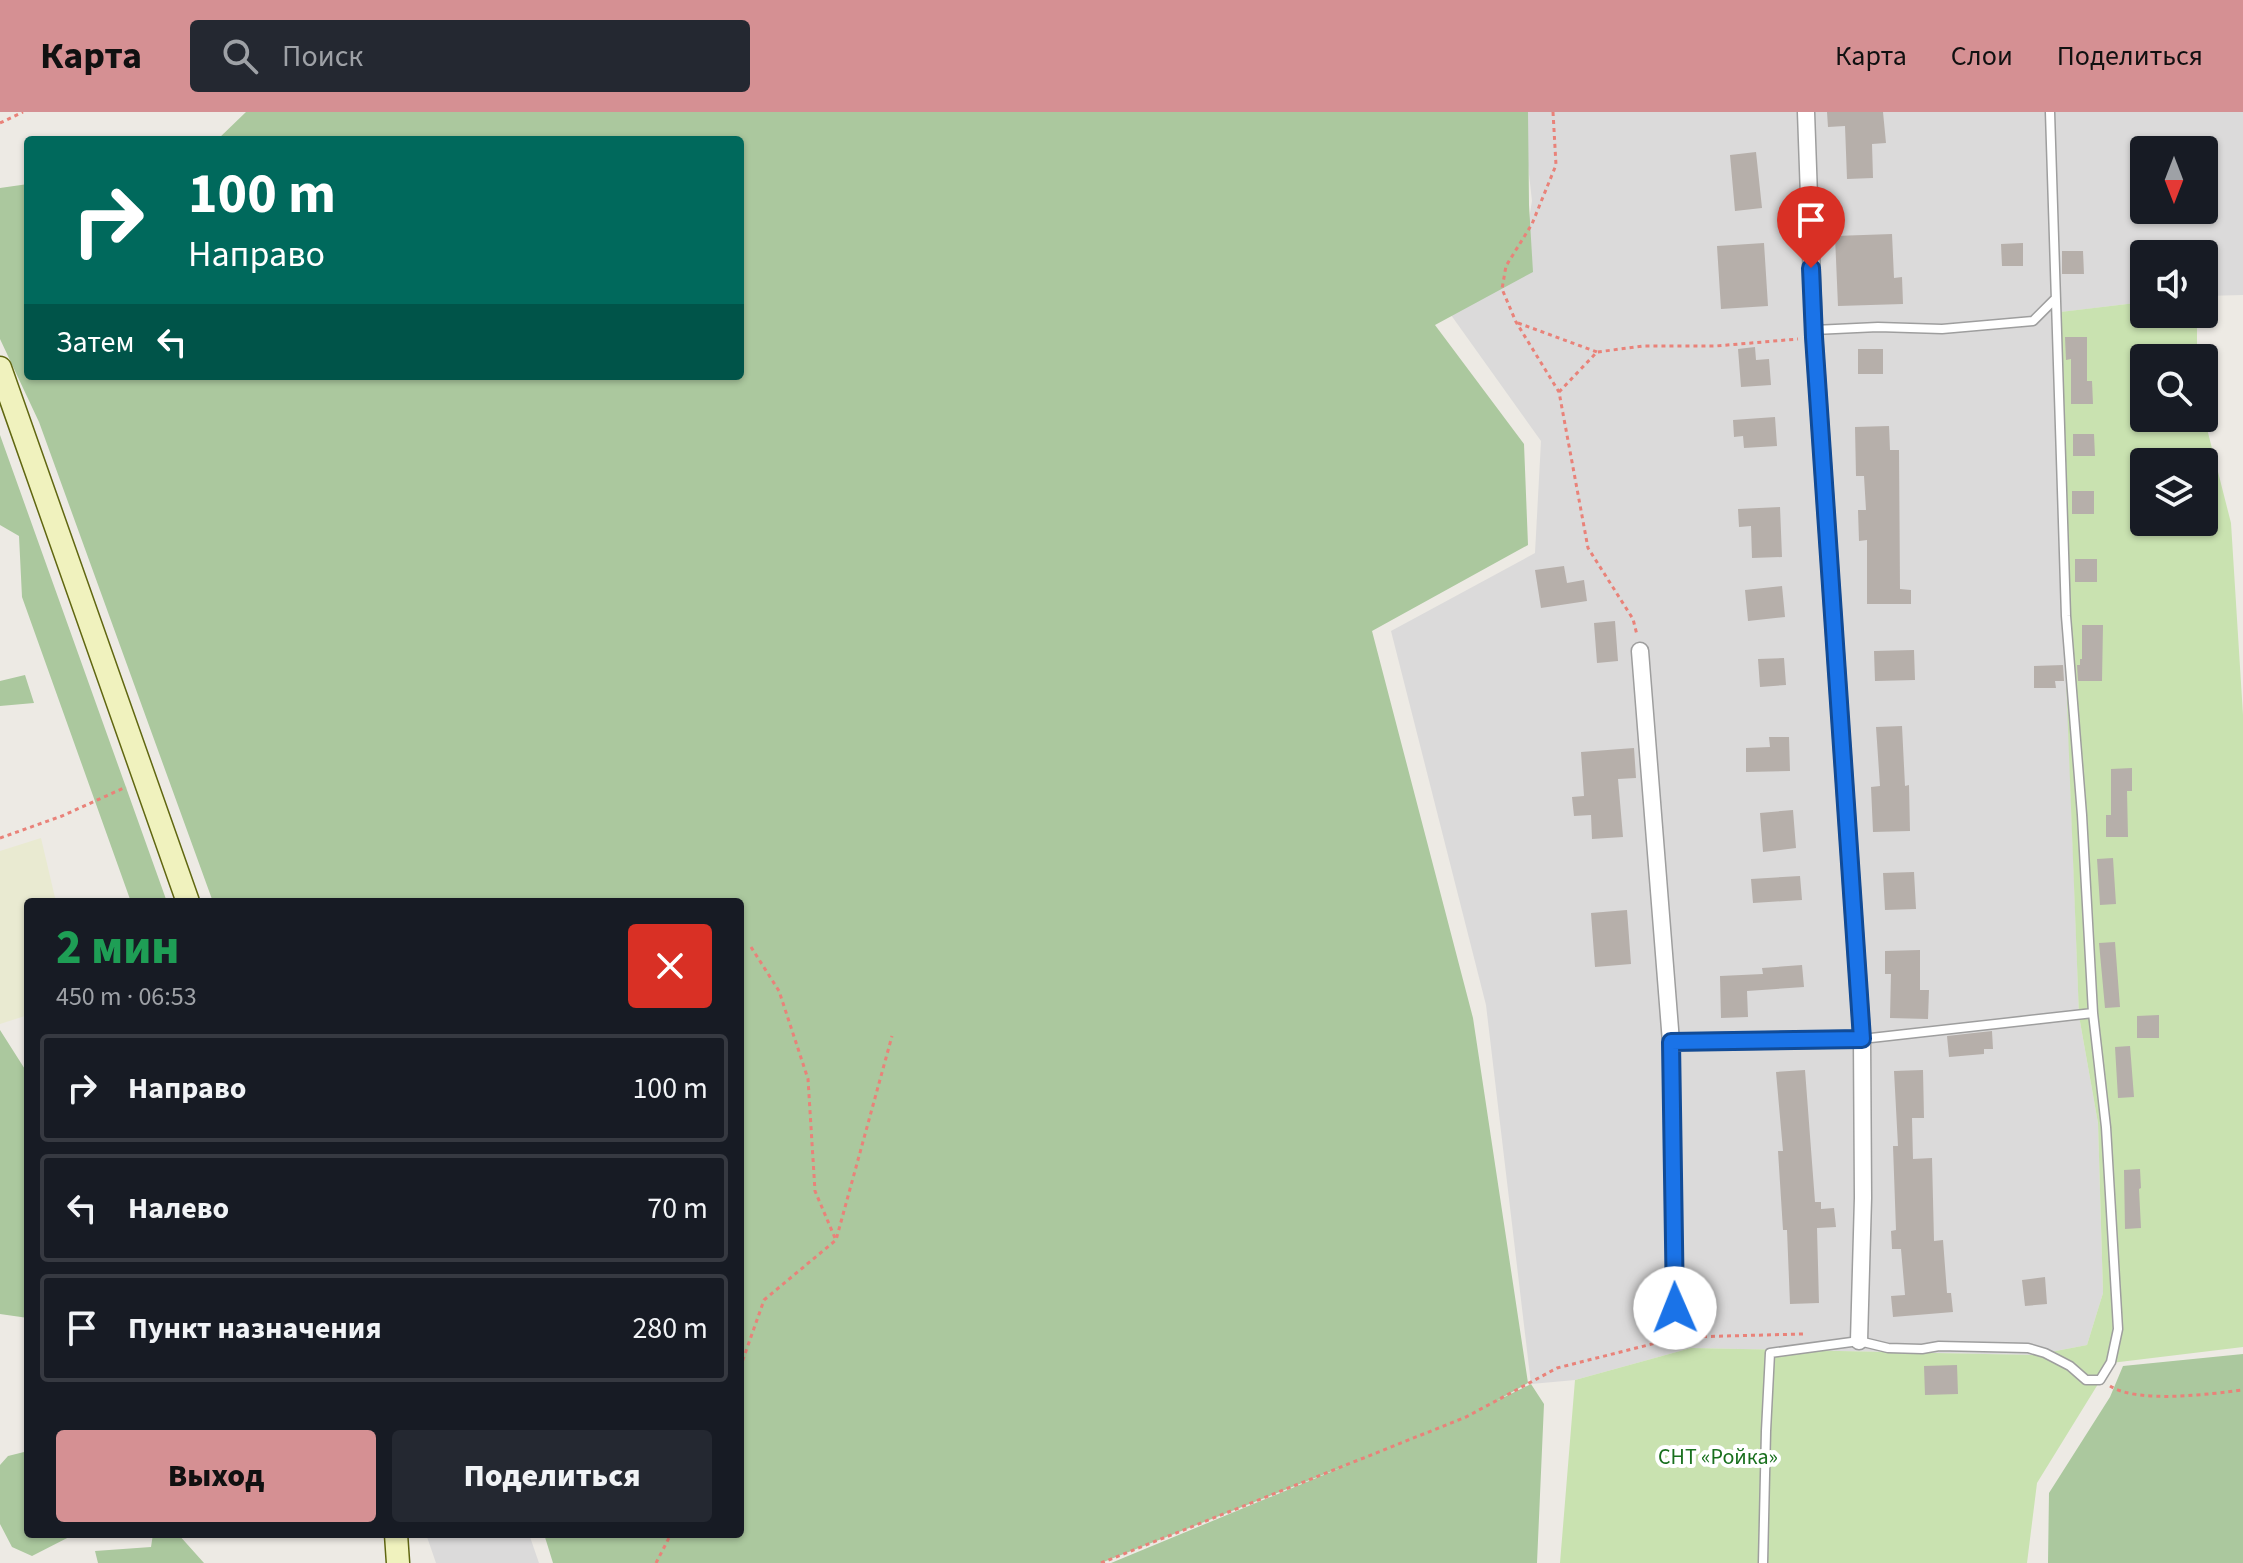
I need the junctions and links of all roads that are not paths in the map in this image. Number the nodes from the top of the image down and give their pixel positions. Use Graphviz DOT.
graph roads {
  1 [pos="1806,112"];
  2 [pos="2050,112"];
  3 [pos="2055,299"];
  4 [pos="1814,334"];
  5 [pos="0,368"];
  6 [pos="1640,651"];
  7 [pos="187,898"];
  8 [pos="2093,1013"];
  9 [pos="1862,1039"];
  10 [pos="1671,1042"];
  11 [pos="1676,1338"];
  12 [pos="1859,1341"];
  13 [pos="396,1538"];
  14 [pos="398,1563"];
  15 [pos="1763,1563"];
  1 -- 4 [label="street"];
  2 -- 3 [label="lane"];
  3 -- 4 [label="lane"];
  3 -- 8 [label="lane"];
  4 -- 9 [label="street"];
  5 -- 7 [label="street"];
  6 -- 10 [label="street"];
  8 -- 9 [label="lane"];
  8 -- 12 [label="lane"];
  9 -- 10 [label="street"];
  9 -- 12 [label="street"];
  10 -- 11 [label="lane"];
  12 -- 15 [label="lane"];
  13 -- 14 [label="street"];
}
